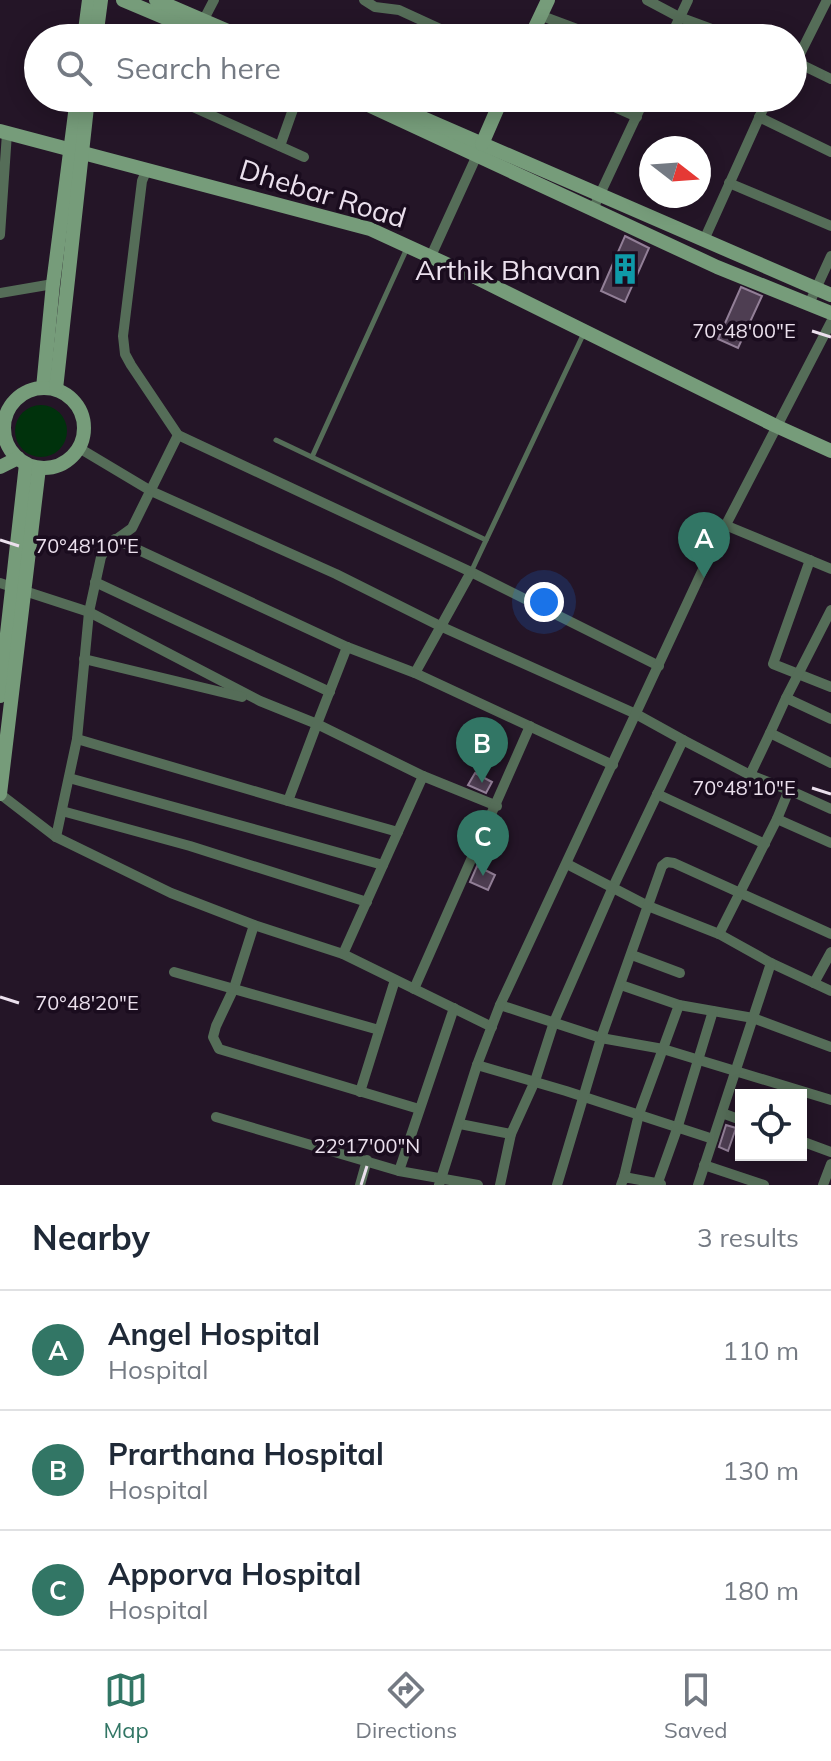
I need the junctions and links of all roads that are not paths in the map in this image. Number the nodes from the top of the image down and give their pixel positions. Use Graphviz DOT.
graph roads {
  1 [pos="89,0"];
  2 [pos="101,0"];
  3 [pos="123,0"];
  4 [pos="156,0"];
  5 [pos="214,0"];
  6 [pos="364,0"];
  7 [pos="548,0"];
  8 [pos="647,0"];
  9 [pos="688,0"];
  10 [pos="827,0"];
  11 [pos="393,4"];
  12 [pos="542,16"];
  13 [pos="679,17"];
  14 [pos="86,24"];
  15 [pos="98,24"];
  16 [pos="183,24"];
  17 [pos="192,24"];
  18 [pos="208,24"];
  19 [pos="432,24"];
  20 [pos="538,24"];
  21 [pos="563,24"];
  22 [pos="676,24"];
  23 [pos="698,24"];
  24 [pos="807,38"];
  25 [pos="807,67"];
  26 [pos="831,79"];
  27 [pos="77,112"];
  28 [pos="85,112"];
  29 [pos="205,112"];
  30 [pos="292,112"];
  31 [pos="388,112"];
  32 [pos="406,112"];
  33 [pos="496,112"];
  34 [pos="626,112"];
  35 [pos="639,112"];
  36 [pos="761,112"];
  37 [pos="637,117"];
  38 [pos="759,117"];
  39 [pos="4,132"];
  40 [pos="280,146"];
  41 [pos="480,149"];
  42 [pos="76,151"];
  43 [pos="831,152"];
  44 [pos="304,157"];
  45 [pos="147,169"];
  46 [pos="729,183"];
  47 [pos="2,188"];
  48 [pos="596,202"];
  49 [pos="831,226"];
  50 [pos="0,235"];
  51 [pos="704,240"];
  52 [pos="408,245"];
  53 [pos="431,256"];
  54 [pos="831,256"];
  55 [pos="53,284"];
  56 [pos="816,288"];
  57 [pos="0,293"];
  58 [pos="831,295"];
  59 [pos="809,304"];
  60 [pos="831,313"];
  61 [pos="831,322"];
  62 [pos="585,331"];
  63 [pos="50,389"];
  64 [pos="776,426"];
  65 [pos="178,435"];
  66 [pos="276,440"];
  67 [pos="4,444"];
  68 [pos="79,448"];
  69 [pos="831,451"];
  70 [pos="312,457"];
  71 [pos="27,463"];
  72 [pos="0,467"];
  73 [pos="151,491"];
  74 [pos="725,525"];
  75 [pos="115,539"];
  76 [pos="486,540"];
  77 [pos="810,560"];
  78 [pos="831,569"];
  79 [pos="471,572"];
  80 [pos="95,582"];
  81 [pos="11,587"];
  82 [pos="831,610"];
  83 [pos="89,612"];
  84 [pos="829,622"];
  85 [pos="440,626"];
  86 [pos="347,647"];
  87 [pos="84,659"];
  88 [pos="659,666"];
  89 [pos="415,673"];
  90 [pos="799,673"];
  91 [pos="831,687"];
  92 [pos="330,692"];
  93 [pos="0,696"];
  94 [pos="786,698"];
  95 [pos="260,701"];
  96 [pos="636,714"];
  97 [pos="831,719"];
  98 [pos="317,724"];
  99 [pos="530,726"];
  100 [pos="770,733"];
  101 [pos="77,739"];
  102 [pos="683,740"];
  103 [pos="831,763"];
  104 [pos="613,765"];
  105 [pos="750,775"];
  106 [pos="423,776"];
  107 [pos="69,778"];
  108 [pos="789,790"];
  109 [pos="0,794"];
  110 [pos="657,794"];
  111 [pos="288,801"];
  112 [pos="497,806"];
  113 [pos="831,809"];
  114 [pos="62,811"];
  115 [pos="777,819"];
  116 [pos="398,832"];
  117 [pos="56,837"];
  118 [pos="831,843"];
  119 [pos="765,844"];
  120 [pos="567,864"];
  121 [pos="383,865"];
  122 [pos="613,887"];
  123 [pos="739,893"];
  124 [pos="367,902"];
  125 [pos="648,906"];
  126 [pos="254,925"];
  127 [pos="719,934"];
  128 [pos="831,934"];
  129 [pos="831,952"];
  130 [pos="343,954"];
  131 [pos="632,955"];
  132 [pos="771,963"];
  133 [pos="174,972"];
  134 [pos="680,973"];
  135 [pos="395,980"];
  136 [pos="814,983"];
  137 [pos="621,985"];
  138 [pos="234,988"];
  139 [pos="414,989"];
  140 [pos="831,991"];
  141 [pos="500,1005"];
  142 [pos="679,1005"];
  143 [pos="454,1008"];
  144 [pos="713,1011"];
  145 [pos="753,1018"];
  146 [pos="554,1022"];
  147 [pos="492,1027"];
  148 [pos="379,1030"];
  149 [pos="601,1038"];
  150 [pos="831,1047"];
  151 [pos="663,1049"];
  152 [pos="698,1059"];
  153 [pos="477,1065"];
  154 [pos="735,1069"];
  155 [pos="535,1081"];
  156 [pos="360,1092"];
  157 [pos="584,1097"];
  158 [pos="831,1100"];
  159 [pos="419,1109"];
  160 [pos="722,1113"];
  161 [pos="639,1114"];
  162 [pos="216,1117"];
  163 [pos="735,1118"];
  164 [pos="460,1124"];
  165 [pos="677,1129"];
  166 [pos="511,1134"];
  167 [pos="713,1139"];
  168 [pos="807,1143"];
  169 [pos="831,1152"];
  170 [pos="367,1160"];
  171 [pos="831,1164"];
  172 [pos="704,1165"];
  173 [pos="399,1171"];
  174 [pos="440,1181"];
  175 [pos="622,1181"];
  176 [pos="659,1184"];
  177 [pos="360,1185"];
  178 [pos="478,1185"];
  179 [pos="500,1185"];
  180 [pos="557,1185"];
  181 [pos="698,1185"];
  182 [pos="764,1185"];
  183 [pos="823,1185"];
  1 -- 14 [label="main road"];
  2 -- 15 [label="main road"];
  3 -- 16 [label="main road"];
  4 -- 17 [label="main road"];
  5 -- 18 [label="street"];
  6 -- 11 [label="street"];
  7 -- 12 [label="main road"];
  8 -- 13 [label="street"];
  9 -- 13 [label="street"];
  10 -- 24 [label="street"];
  11 -- 19 [label="street"];
  12 -- 20 [label="main road"];
  12 -- 21 [label="street"];
  13 -- 22 [label="street"];
  13 -- 23 [label="street"];
  25 -- 26 [label="street"];
  27 -- 42 [label="main road"];
  28 -- 42 [label="main road"];
  29 -- 40 [label="street"];
  30 -- 40 [label="street"];
  31 -- 41 [label="main road"];
  32 -- 41 [label="main road"];
  33 -- 41 [label="main road"];
  34 -- 37 [label="street"];
  35 -- 37 [label="street"];
  36 -- 38 [label="street"];
  37 -- 48 [label="street"];
  38 -- 43 [label="street"];
  38 -- 46 [label="street"];
  39 -- 42 [label="main road, Dhebar Road"];
  39 -- 47 [label="street"];
  40 -- 44 [label="street"];
  41 -- 48 [label="main road"];
  41 -- 53 [label="street"];
  42 -- 45 [label="main road, Dhebar Road"];
  42 -- 55 [label="main road"];
  42 -- 63 [label="main road"];
  45 -- 52 [label="main road, Dhebar Road"];
  45 -- 65 [label="street"];
  46 -- 49 [label="street"];
  46 -- 51 [label="street"];
  47 -- 50 [label="street"];
  48 -- 51 [label="main road"];
  48 -- 59 [label="main road"];
  51 -- 56 [label="main road"];
  52 -- 53 [label="main road, Dhebar Road"];
  52 -- 70 [label="lane"];
  53 -- 62 [label="main road, Dhebar Road"];
  54 -- 56 [label="street"];
  55 -- 57 [label="street"];
  55 -- 63 [label="main road"];
  56 -- 58 [label="main road"];
  56 -- 59 [label="street"];
  59 -- 60 [label="main road"];
  61 -- 64 [label="street"];
  62 -- 64 [label="main road, Dhebar Road"];
  62 -- 76 [label="lane"];
  63 -- 67 [label="main road"];
  63 -- 68 [label="main road"];
  64 -- 69 [label="main road, Dhebar Road"];
  64 -- 74 [label="street"];
  65 -- 73 [label="street"];
  65 -- 79 [label="street"];
  66 -- 70 [label="lane"];
  67 -- 71 [label="main road"];
  68 -- 71 [label="main road"];
  68 -- 73 [label="street"];
  70 -- 76 [label="lane"];
  71 -- 72 [label="main road"];
  71 -- 81 [label="main road"];
  73 -- 75 [label="street"];
  73 -- 85 [label="street"];
  74 -- 77 [label="street"];
  74 -- 88 [label="street"];
  75 -- 80 [label="street"];
  75 -- 86 [label="street"];
  76 -- 79 [label="lane"];
  77 -- 78 [label="street"];
  77 -- 90 [label="street"];
  79 -- 85 [label="street"];
  79 -- 88 [label="street"];
  80 -- 83 [label="street"];
  80 -- 92 [label="street"];
  81 -- 83 [label="street"];
  81 -- 93 [label="main road"];
  81 -- 109 [label="main road"];
  82 -- 84 [label="street"];
  83 -- 87 [label="street"];
  83 -- 95 [label="street"];
  84 -- 90 [label="street"];
  85 -- 89 [label="street"];
  85 -- 96 [label="street"];
  86 -- 89 [label="street"];
  86 -- 92 [label="street"];
  87 -- 95 [label="street"];
  87 -- 101 [label="street"];
  88 -- 96 [label="street"];
  89 -- 99 [label="street"];
  90 -- 91 [label="street"];
  90 -- 94 [label="street"];
  92 -- 98 [label="street"];
  94 -- 97 [label="street"];
  94 -- 100 [label="street"];
  95 -- 98 [label="street"];
  96 -- 102 [label="street"];
  96 -- 104 [label="street"];
  98 -- 106 [label="street"];
  98 -- 111 [label="street"];
  99 -- 104 [label="street"];
  99 -- 112 [label="street"];
  100 -- 103 [label="street"];
  100 -- 105 [label="street"];
  101 -- 107 [label="street"];
  101 -- 111 [label="street"];
  102 -- 105 [label="street"];
  102 -- 110 [label="street"];
  104 -- 120 [label="street"];
  105 -- 108 [label="street"];
  106 -- 112 [label="street"];
  106 -- 116 [label="street"];
  107 -- 114 [label="street"];
  107 -- 121 [label="street"];
  108 -- 113 [label="street"];
  108 -- 115 [label="street"];
  109 -- 117 [label="street"];
  110 -- 119 [label="street"];
  110 -- 122 [label="street"];
  111 -- 116 [label="street"];
  112 -- 139 [label="street"];
  114 -- 117 [label="street"];
  114 -- 124 [label="street"];
  115 -- 118 [label="street"];
  115 -- 119 [label="street"];
  116 -- 121 [label="street"];
  117 -- 126 [label="street"];
  119 -- 123 [label="street"];
  120 -- 122 [label="street"];
  120 -- 141 [label="street"];
  121 -- 124 [label="street"];
  122 -- 125 [label="street"];
  122 -- 146 [label="street"];
  123 -- 125 [label="street"];
  123 -- 127 [label="street"];
  123 -- 128 [label="street"];
  124 -- 130 [label="street"];
  125 -- 127 [label="street"];
  125 -- 131 [label="street"];
  126 -- 130 [label="street"];
  126 -- 138 [label="street"];
  127 -- 132 [label="street"];
  129 -- 136 [label="street"];
  130 -- 135 [label="street"];
  131 -- 134 [label="street"];
  131 -- 137 [label="street"];
  132 -- 136 [label="street"];
  132 -- 145 [label="street"];
  133 -- 138 [label="street"];
  135 -- 139 [label="street"];
  135 -- 148 [label="street"];
  136 -- 140 [label="street"];
  137 -- 142 [label="street"];
  137 -- 149 [label="street"];
  138 -- 148 [label="street"];
  138 -- 156 [label="street"];
  139 -- 143 [label="street"];
  141 -- 146 [label="street"];
  141 -- 147 [label="street"];
  142 -- 144 [label="street"];
  142 -- 151 [label="street"];
  143 -- 147 [label="street"];
  143 -- 159 [label="street"];
  144 -- 145 [label="street"];
  144 -- 152 [label="street"];
  145 -- 150 [label="street"];
  145 -- 154 [label="street"];
  146 -- 149 [label="street"];
  146 -- 155 [label="street"];
  147 -- 153 [label="street"];
  148 -- 156 [label="street"];
  149 -- 151 [label="street"];
  149 -- 157 [label="street"];
  151 -- 152 [label="street"];
  151 -- 161 [label="street"];
  152 -- 154 [label="street"];
  152 -- 165 [label="street"];
  153 -- 155 [label="street"];
  153 -- 164 [label="street"];
  154 -- 158 [label="street"];
  154 -- 160 [label="street"];
  155 -- 157 [label="street"];
  155 -- 166 [label="street"];
  156 -- 159 [label="street"];
  157 -- 161 [label="street"];
  157 -- 180 [label="street"];
  159 -- 173 [label="street"];
  160 -- 163 [label="street"];
  160 -- 167 [label="street"];
  161 -- 165 [label="street"];
  161 -- 175 [label="street"];
  162 -- 170 [label="street"];
  164 -- 166 [label="street"];
  164 -- 174 [label="street"];
  165 -- 167 [label="street"];
  165 -- 176 [label="street"];
  166 -- 179 [label="street"];
  167 -- 172 [label="street"];
  168 -- 169 [label="street"];
  170 -- 173 [label="street"];
  170 -- 177 [label="street"];
  171 -- 183 [label="street"];
  172 -- 181 [label="street"];
  172 -- 182 [label="street"];
  173 -- 174 [label="street"];
  174 -- 178 [label="street"];
  175 -- 176 [label="street"];
}
